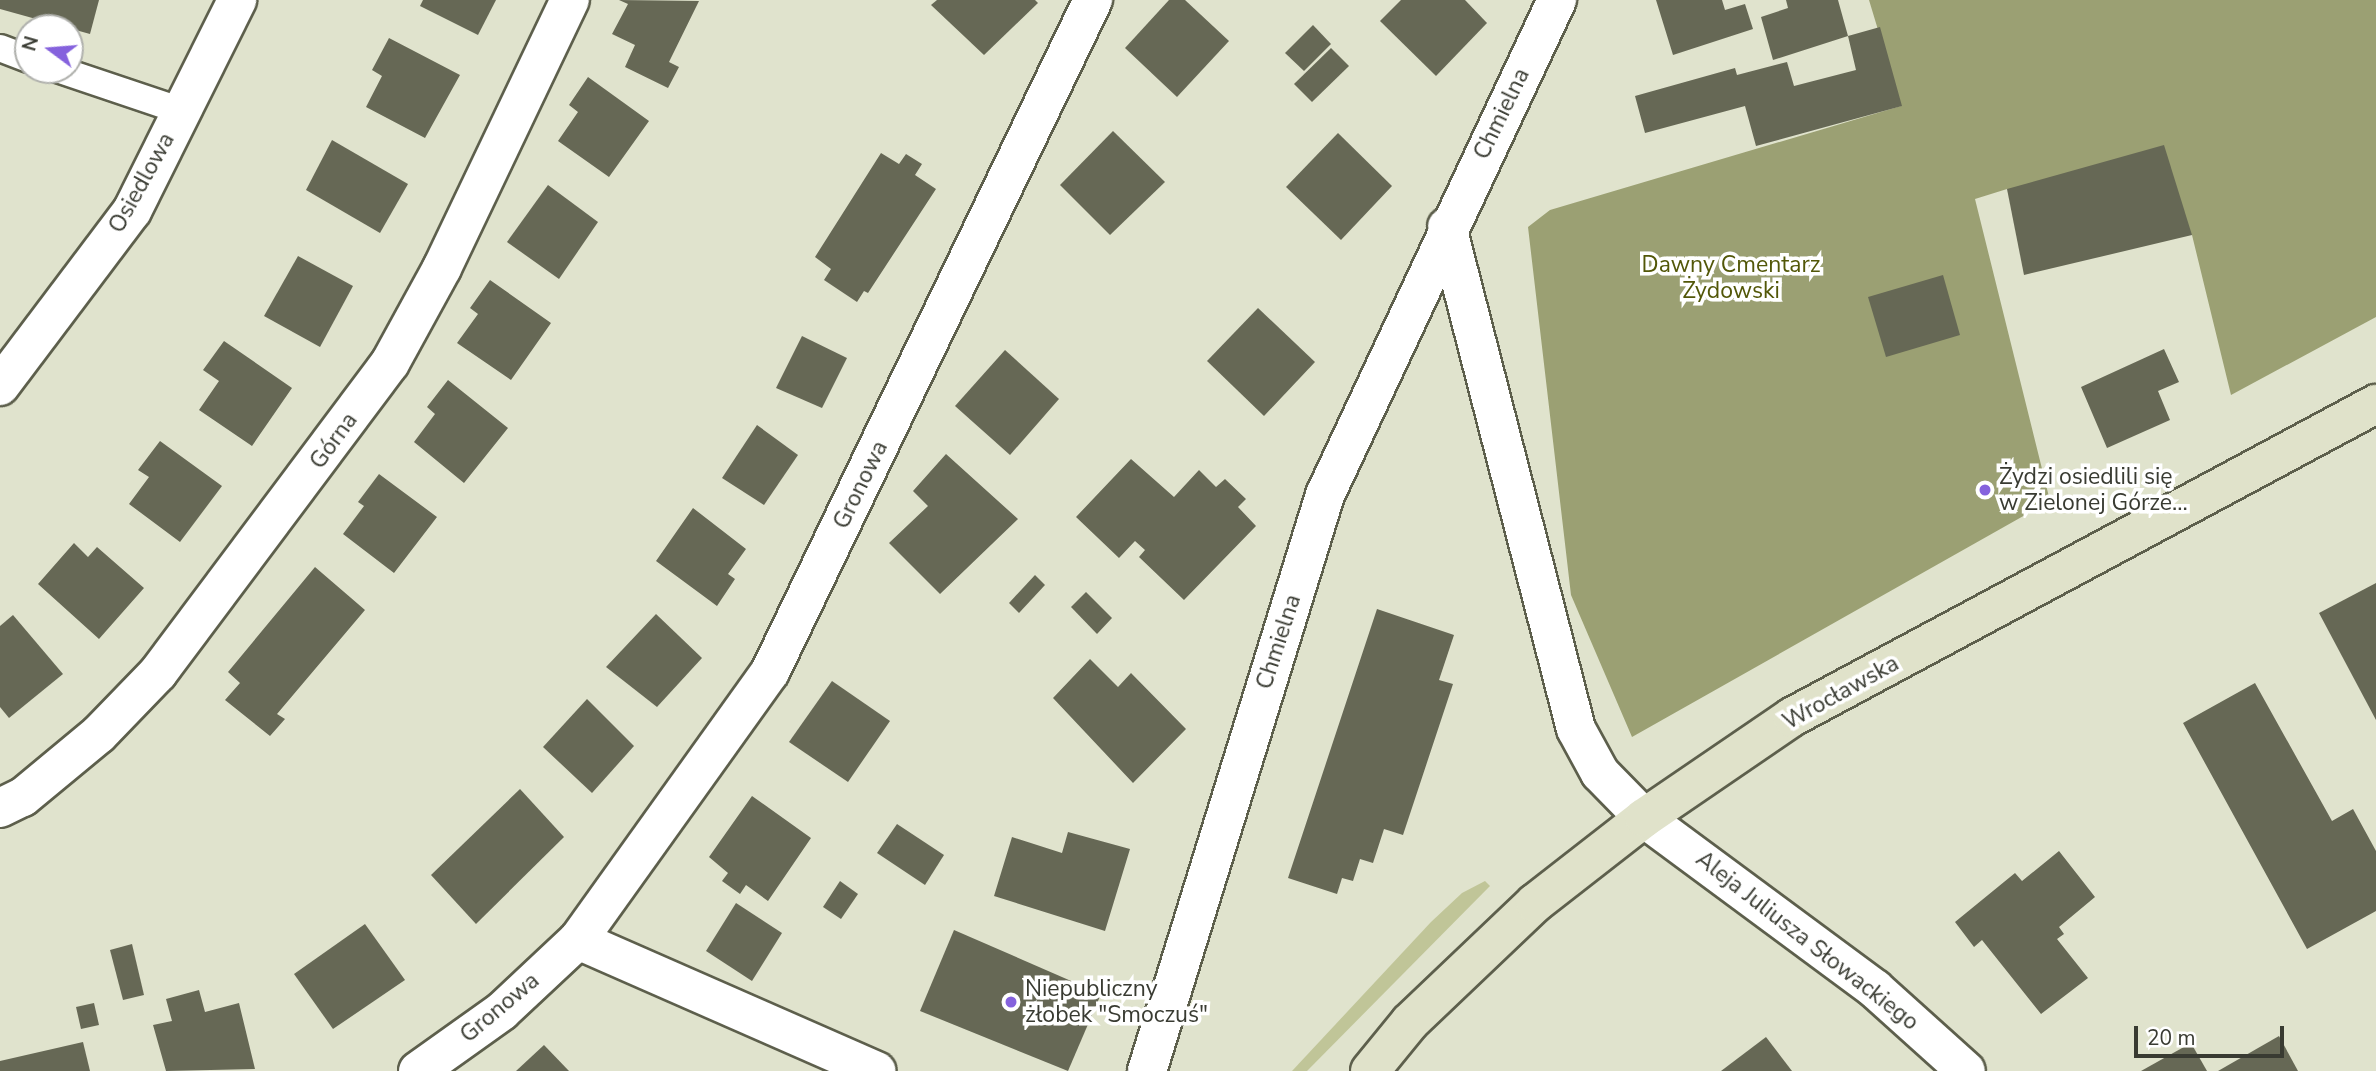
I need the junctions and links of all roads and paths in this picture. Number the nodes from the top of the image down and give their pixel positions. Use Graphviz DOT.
graph roads {
  1 [pos="237,0"];
  2 [pos="570,0"];
  3 [pos="1093,0"];
  4 [pos="1557,0"];
  5 [pos="84,78"];
  6 [pos="182,111"];
  7 [pos="1447,228"];
  8 [pos="0,386"];
  9 [pos="2376,404"];
  10 [pos="0,808"];
  11 [pos="1644,818"];
  12 [pos="578,940"];
  13 [pos="418,1071"];
  14 [pos="876,1071"];
  15 [pos="1147,1071"];
  16 [pos="1370,1071"];
  17 [pos="1966,1071"];
  1 -- 6 [label="street, Osiedlowa"];
  2 -- 10 [label="street, Górna"];
  3 -- 12 [label="street, Gronowa"];
  4 -- 7 [label="street, Chmielna"];
  5 -- 6 [label="lane"];
  6 -- 8 [label="street, Osiedlowa"];
  7 -- 11 [label="street"];
  7 -- 15 [label="street, Chmielna"];
  9 -- 11 [label="main road, Wrocławska"];
  11 -- 16 [label="main road, Wrocławska"];
  11 -- 17 [label="street, Aleja Juliusza Słowackiego"];
  12 -- 13 [label="street, Gronowa"];
  12 -- 14 [label="street"];
}
